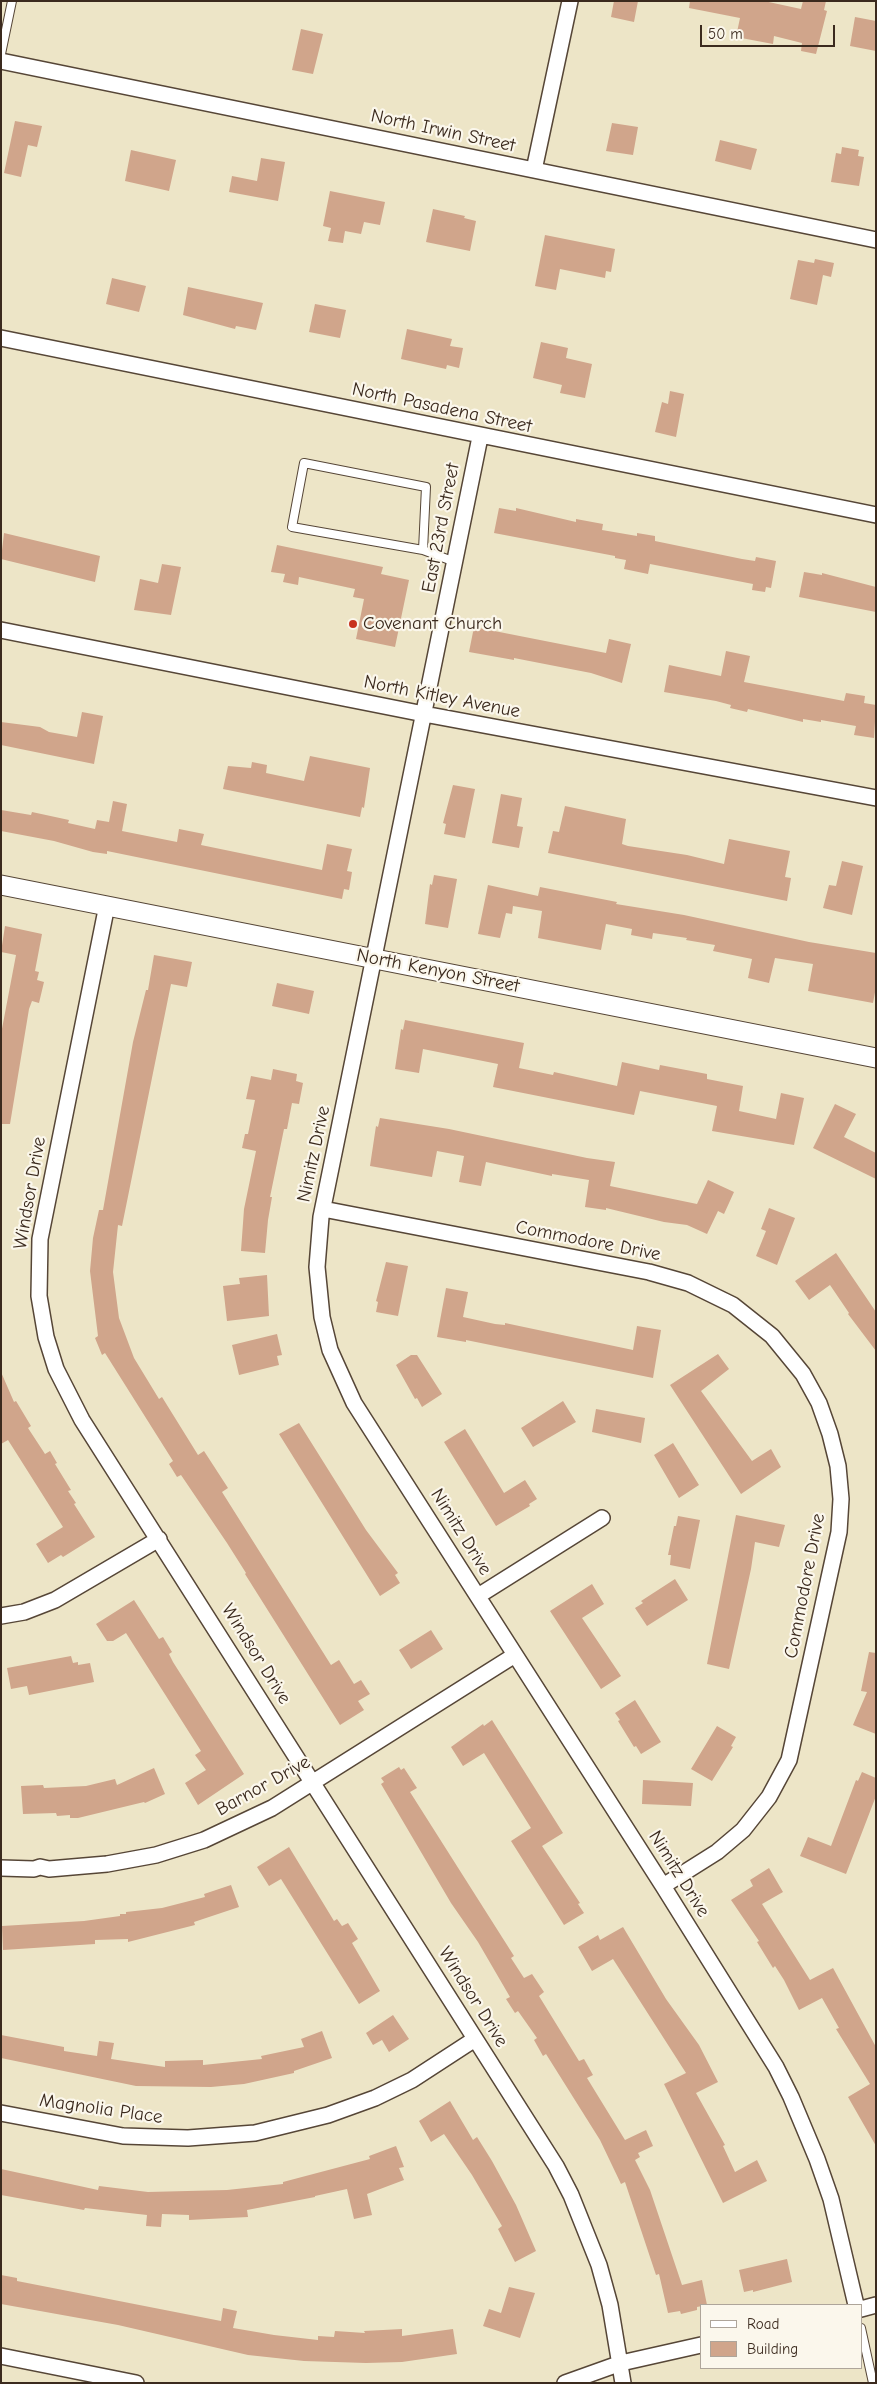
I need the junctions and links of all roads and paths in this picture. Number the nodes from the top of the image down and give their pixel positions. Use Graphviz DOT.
graph roads {
  1 [pos="12,1"];
  2 [pos="570,1"];
  3 [pos="1,54"];
  4 [pos="1,61"];
  5 [pos="534,170"];
  6 [pos="876,240"];
  7 [pos="1,338"];
  8 [pos="480,437"];
  9 [pos="876,515"];
  10 [pos="423,550"];
  11 [pos="455,562"];
  12 [pos="1,630"];
  13 [pos="424,714"];
  14 [pos="876,798"];
  15 [pos="1,884"];
  16 [pos="107,906"];
  17 [pos="375,959"];
  18 [pos="876,1058"];
  19 [pos="323,1209"];
  20 [pos="602,1518"];
  21 [pos="159,1539"];
  22 [pos="478,1596"];
  23 [pos="1,1616"];
  24 [pos="515,1655"];
  25 [pos="314,1782"];
  26 [pos="1,1868"];
  27 [pos="663,1886"];
  28 [pos="475,2039"];
  29 [pos="1,2114"];
  30 [pos="856,2304"];
  31 [pos="876,2305"];
  32 [pos="862,2309"];
  33 [pos="862,2333"];
  34 [pos="700,2345"];
  35 [pos="1,2356"];
  36 [pos="621,2363"];
  37 [pos="136,2383"];
  38 [pos="565,2383"];
  39 [pos="623,2383"];
  40 [pos="873,2383"];
  1 -- 3 [label="lane"];
  2 -- 5 [label="street"];
  4 -- 5 [label="street, North Irwin Street"];
  5 -- 6 [label="street, North Irwin Street"];
  7 -- 8 [label="street, North Pasadena Street"];
  8 -- 9 [label="street, North Pasadena Street"];
  8 -- 11 [label="street, East 23rd Street"];
  10 -- 10 [label="lane"];
  10 -- 11 [label="lane"];
  11 -- 13 [label="street, East 23rd Street"];
  12 -- 13 [label="street, North Kitley Avenue"];
  13 -- 14 [label="street, North Kitley Avenue"];
  13 -- 17 [label="street, Nimitz Drive"];
  15 -- 16 [label="street, North Kenyon Street"];
  16 -- 17 [label="street, North Kenyon Street"];
  16 -- 21 [label="street, Windsor Drive"];
  17 -- 18 [label="street, North Kenyon Street"];
  17 -- 19 [label="street, Nimitz Drive"];
  19 -- 22 [label="street, Nimitz Drive"];
  19 -- 27 [label="street, Commodore Drive"];
  20 -- 22 [label="street"];
  21 -- 23 [label="street"];
  21 -- 25 [label="street, Windsor Drive"];
  22 -- 24 [label="street, Nimitz Drive"];
  24 -- 25 [label="street, Barnor Drive"];
  24 -- 27 [label="street, Nimitz Drive"];
  25 -- 26 [label="street, Barnor Drive"];
  25 -- 28 [label="street, Windsor Drive"];
  27 -- 30 [label="street, Nimitz Drive"];
  28 -- 29 [label="street, Magnolia Place"];
  28 -- 36 [label="street, Windsor Drive"];
  31 -- 32 [label="street"];
  33 -- 40 [label="lane"];
  34 -- 36 [label="street"];
  35 -- 37 [label="street"];
  36 -- 38 [label="street"];
  36 -- 39 [label="street, Windsor Drive"];
}
